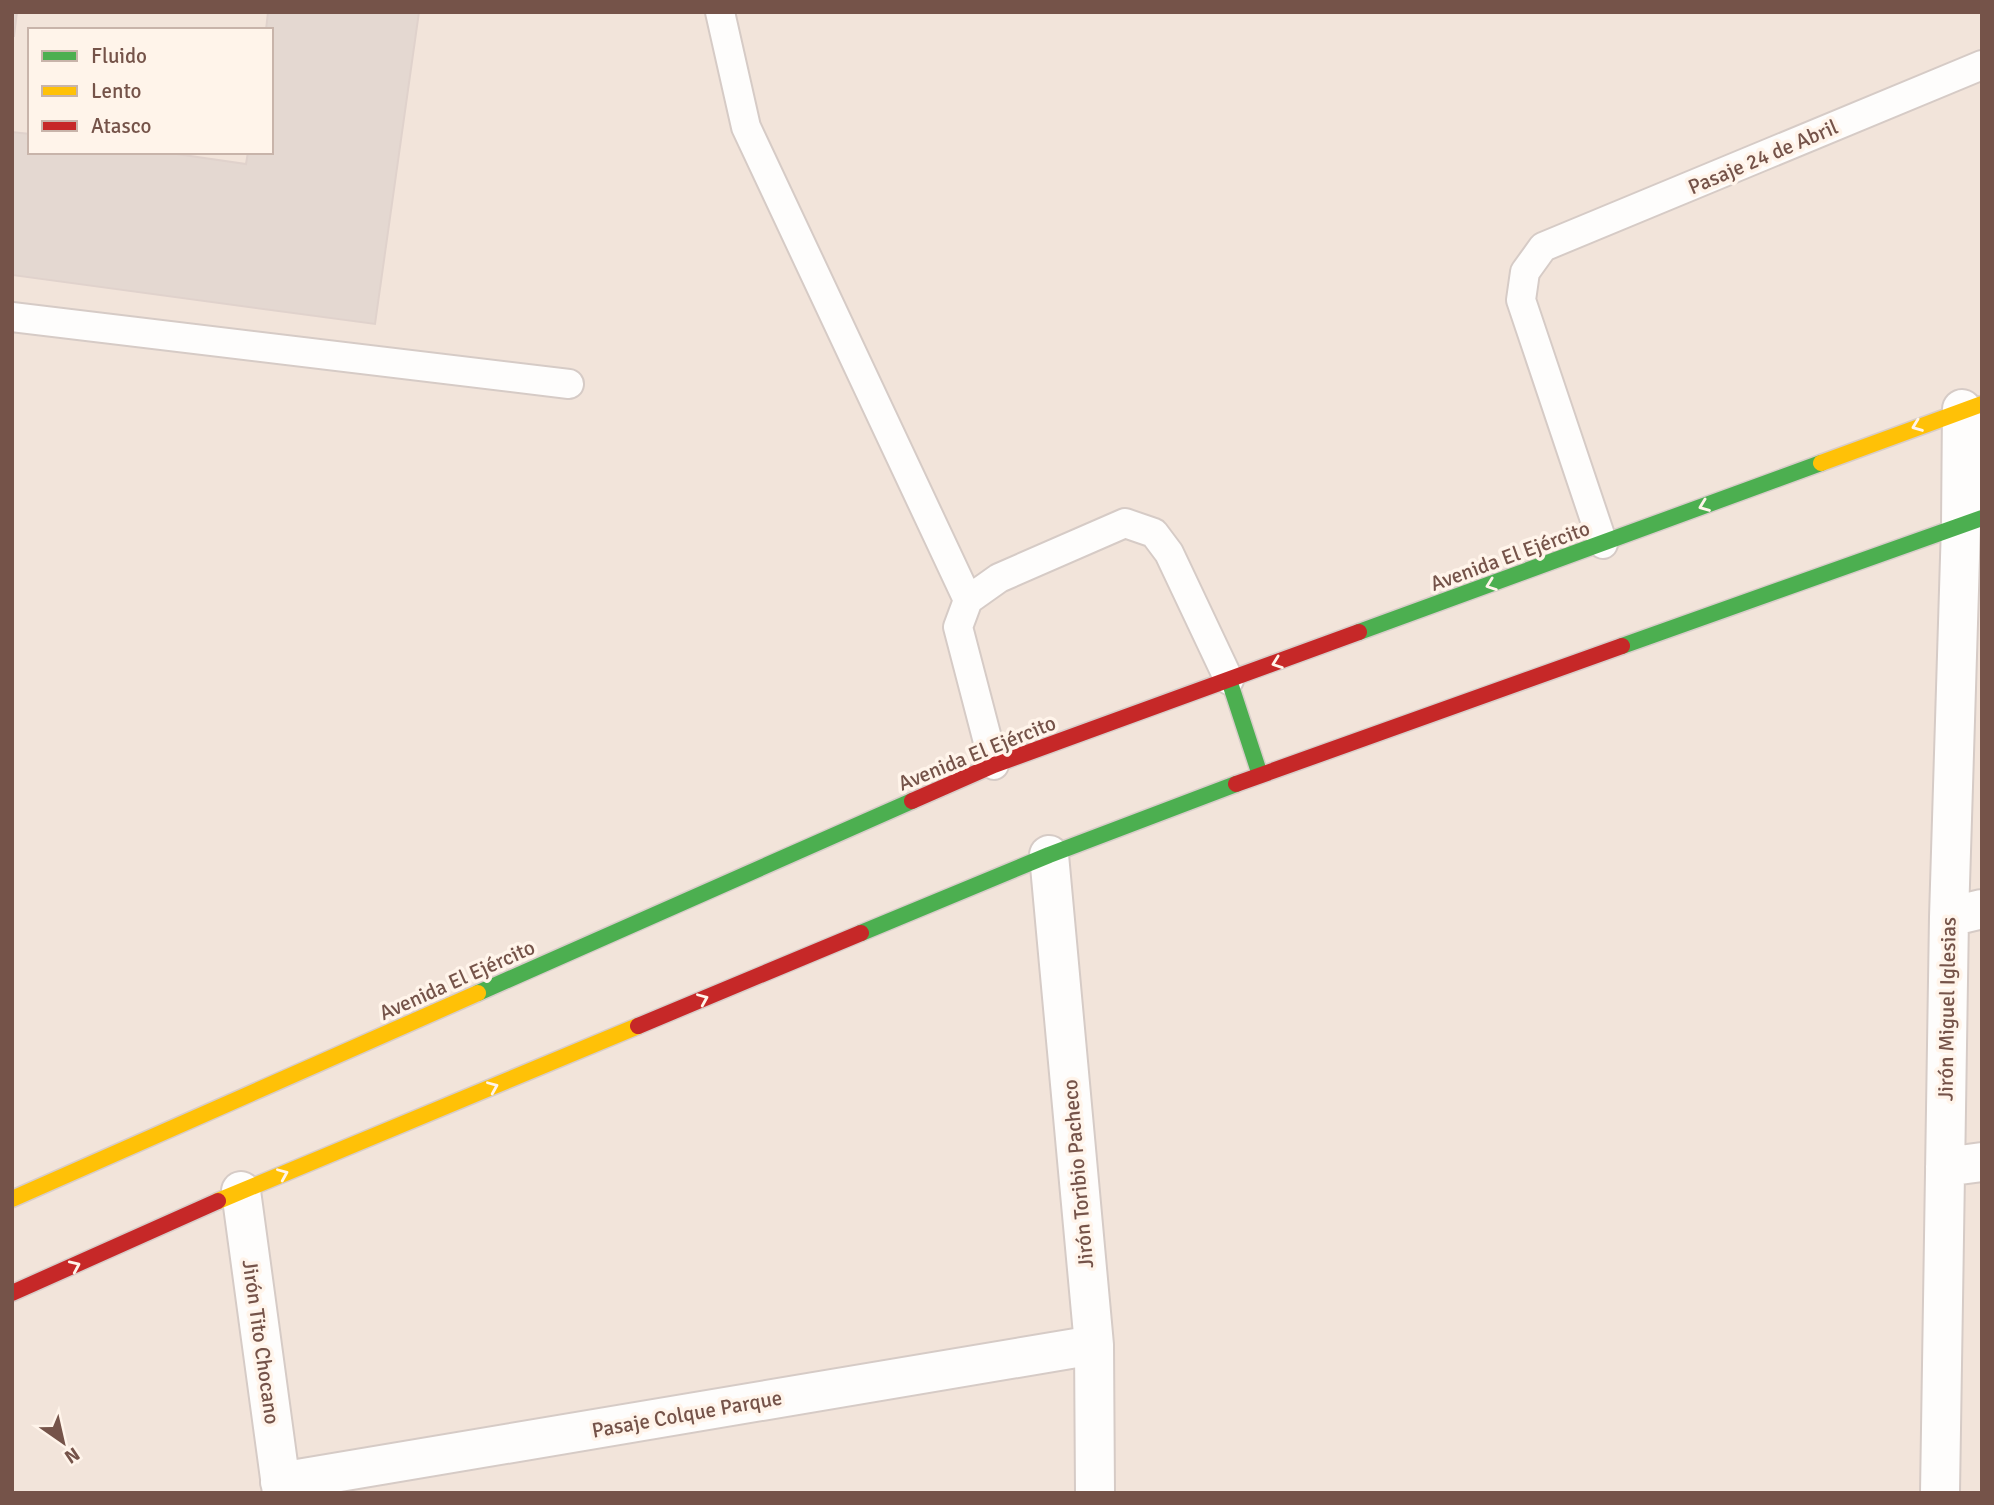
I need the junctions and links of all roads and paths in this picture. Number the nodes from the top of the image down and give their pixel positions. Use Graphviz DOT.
graph roads {
  1 [pos="720,12"];
  2 [pos="1982,65"];
  3 [pos="12,317"];
  4 [pos="569,384"];
  5 [pos="1972,407"];
  6 [pos="1971,522"];
  7 [pos="1603,544"];
  8 [pos="968,600"];
  9 [pos="1229,680"];
  10 [pos="994,765"];
  11 [pos="1260,775"];
  12 [pos="1048,855"];
  13 [pos="1965,913"];
  14 [pos="1963,1165"];
  15 [pos="241,1191"];
  16 [pos="12,1199"];
  17 [pos="12,1293"];
  18 [pos="1094,1345"];
  19 [pos="281,1488"];
  20 [pos="1095,1493"];
  21 [pos="1940,1493"];
  1 -- 8 [label="lane"];
  2 -- 7 [label="lane, Pasaje 24 de Abril"];
  3 -- 4 [label="lane"];
  5 -- 6 [label="street, Jirón Miguel Iglesias"];
  5 -- 7 [label="highway, Avenida El Ejército, one-way"];
  6 -- 11 [label="highway"];
  6 -- 13 [label="street, Jirón Miguel Iglesias"];
  7 -- 9 [label="highway, Avenida El Ejército, one-way"];
  8 -- 9 [label="lane"];
  8 -- 10 [label="lane"];
  9 -- 10 [label="highway, Avenida El Ejército"];
  9 -- 11 [label="highway"];
  10 -- 16 [label="highway, Avenida El Ejército"];
  11 -- 12 [label="highway"];
  15 -- 12 [label="highway, one-way"];
  12 -- 18 [label="street, Jirón Toribio Pacheco"];
  13 -- 14 [label="street, Jirón Miguel Iglesias"];
  14 -- 21 [label="street, Jirón Miguel Iglesias"];
  17 -- 15 [label="highway, one-way"];
  15 -- 19 [label="street, Jirón Tito Chocano"];
  18 -- 19 [label="street, Pasaje Colque Parque"];
  18 -- 20 [label="street, Jirón Toribio Pacheco"];
}
